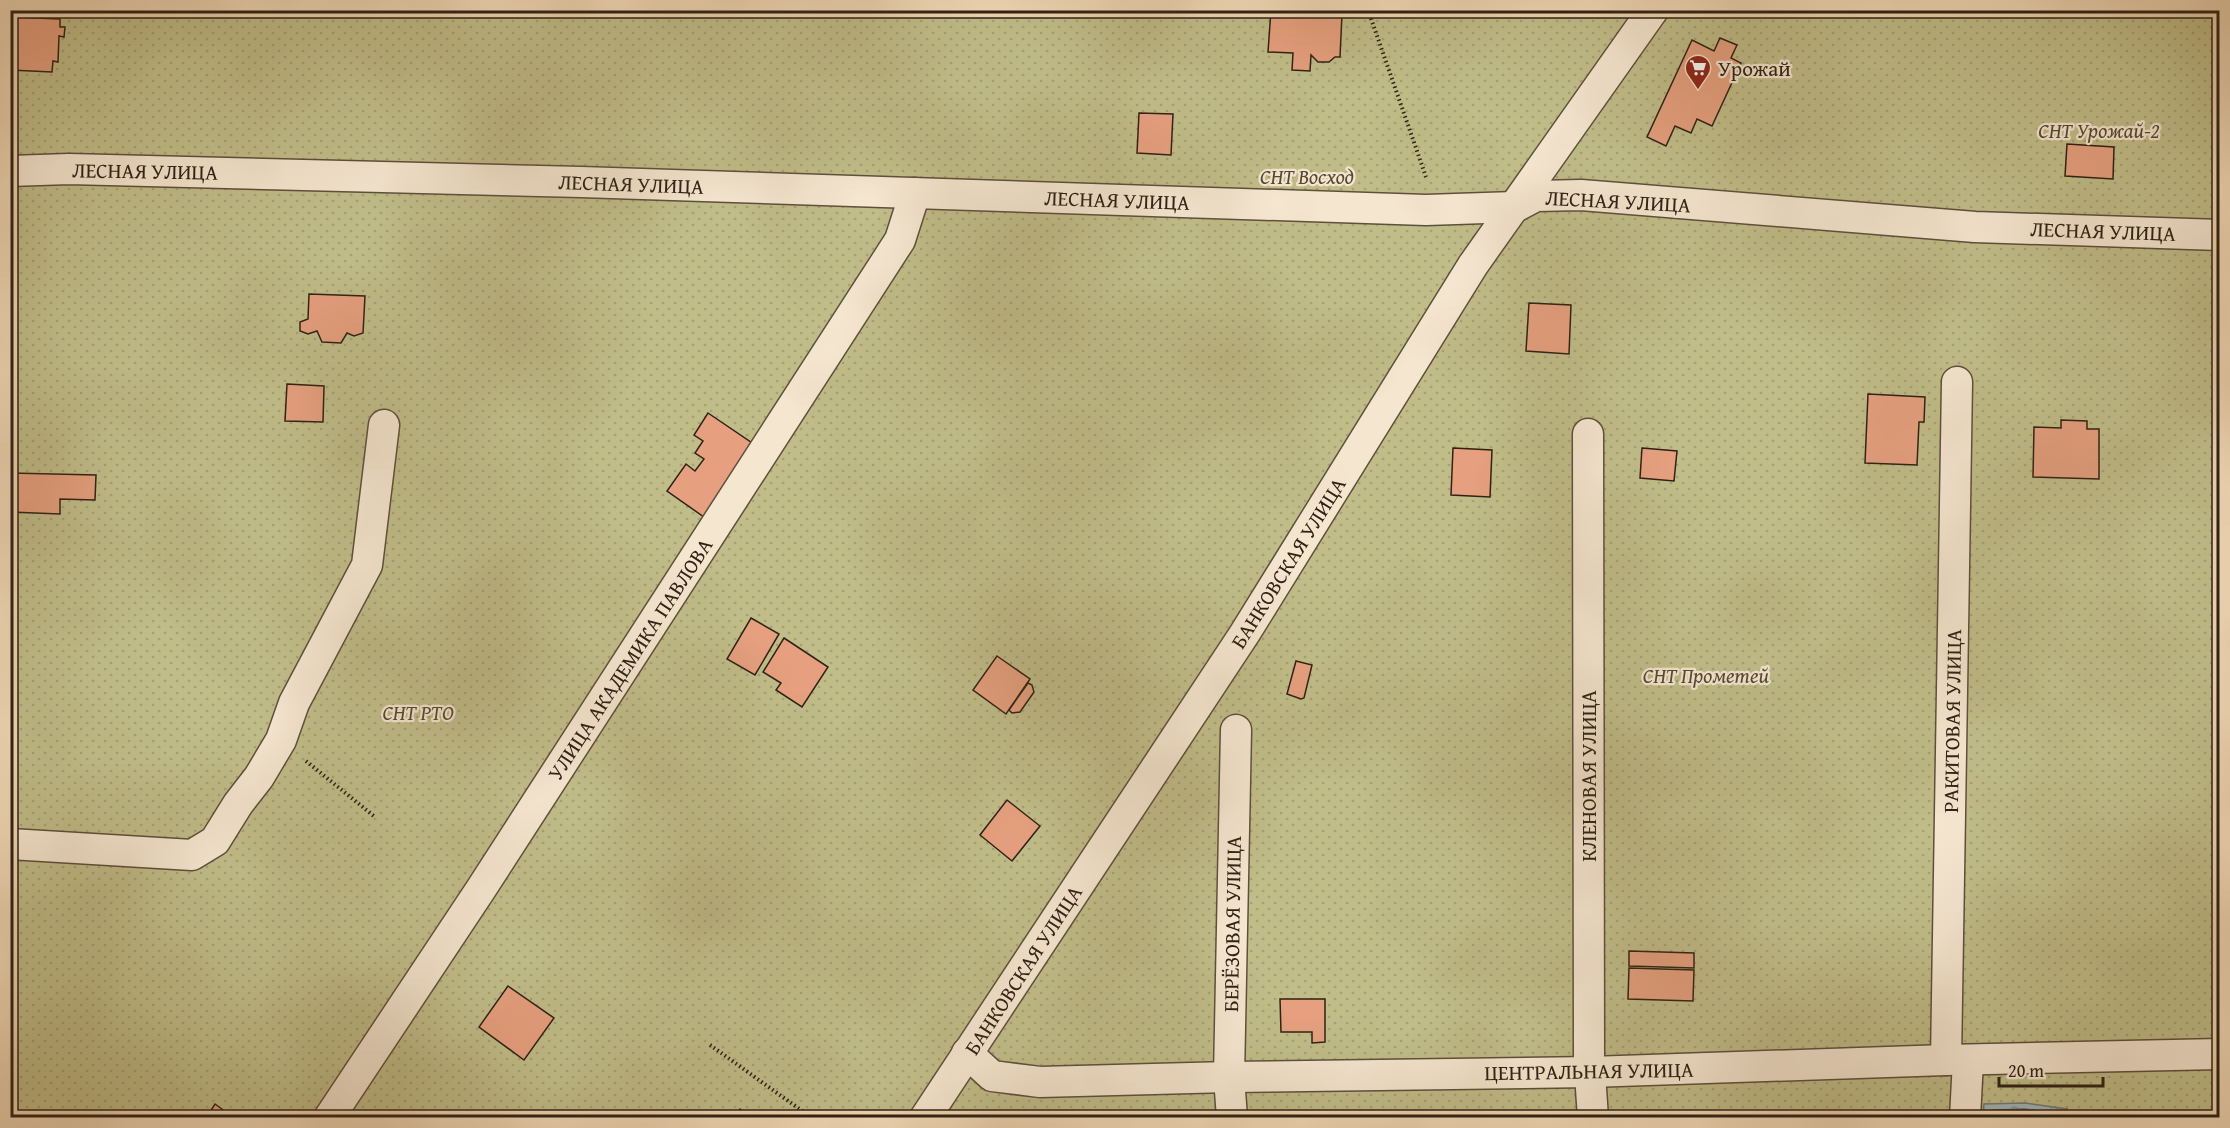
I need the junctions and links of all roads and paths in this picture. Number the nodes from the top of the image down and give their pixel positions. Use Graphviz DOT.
graph roads {
  1 [pos="1368,10"];
  2 [pos="1653,10"];
  3 [pos="10,171"];
  4 [pos="915,193"];
  5 [pos="1515,207"];
  6 [pos="1438,210"];
  7 [pos="2220,235"];
  8 [pos="1957,382"];
  9 [pos="384,425"];
  10 [pos="1588,434"];
  11 [pos="1236,730"];
  12 [pos="281,740"];
  13 [pos="375,817"];
  14 [pos="10,844"];
  15 [pos="710,1045"];
  16 [pos="968,1053"];
  17 [pos="2220,1054"];
  18 [pos="1957,1060"];
  19 [pos="1590,1072"];
  20 [pos="1229,1077"];
  21 [pos="329,1118"];
  22 [pos="812,1118"];
  23 [pos="925,1118"];
  24 [pos="1232,1118"];
  25 [pos="1593,1118"];
  26 [pos="1965,1118"];
  1 -- 6 [label="path"];
  2 -- 5 [label="street, БАНКОВСКАЯ УЛИЦА"];
  3 -- 4 [label="street, ЛЕСНАЯ УЛИЦА"];
  4 -- 6 [label="street, ЛЕСНАЯ УЛИЦА"];
  4 -- 21 [label="street, УЛИЦА АКАДЕМИКА ПАВЛОВА"];
  5 -- 6 [label="street, ЛЕСНАЯ УЛИЦА"];
  5 -- 7 [label="street, ЛЕСНАЯ УЛИЦА"];
  5 -- 16 [label="street, БАНКОВСКАЯ УЛИЦА"];
  8 -- 18 [label="street, РАКИТОВАЯ УЛИЦА"];
  9 -- 12 [label="street"];
  10 -- 19 [label="street, КЛЕНОВАЯ УЛИЦА"];
  11 -- 20 [label="street, БЕРЁЗОВАЯ УЛИЦА"];
  12 -- 13 [label="path"];
  12 -- 14 [label="street"];
  15 -- 22 [label="path"];
  16 -- 20 [label="street, ЦЕНТРАЛЬНАЯ УЛИЦА"];
  16 -- 23 [label="street, БАНКОВСКАЯ УЛИЦА"];
  17 -- 18 [label="street, ЦЕНТРАЛЬНАЯ УЛИЦА"];
  18 -- 19 [label="street, ЦЕНТРАЛЬНАЯ УЛИЦА"];
  18 -- 26 [label="street, РАКИТОВАЯ УЛИЦА"];
  19 -- 20 [label="street, ЦЕНТРАЛЬНАЯ УЛИЦА"];
  19 -- 25 [label="street, КЛЕНОВАЯ УЛИЦА"];
  20 -- 24 [label="street, БЕРЁЗОВАЯ УЛИЦА"];
}
